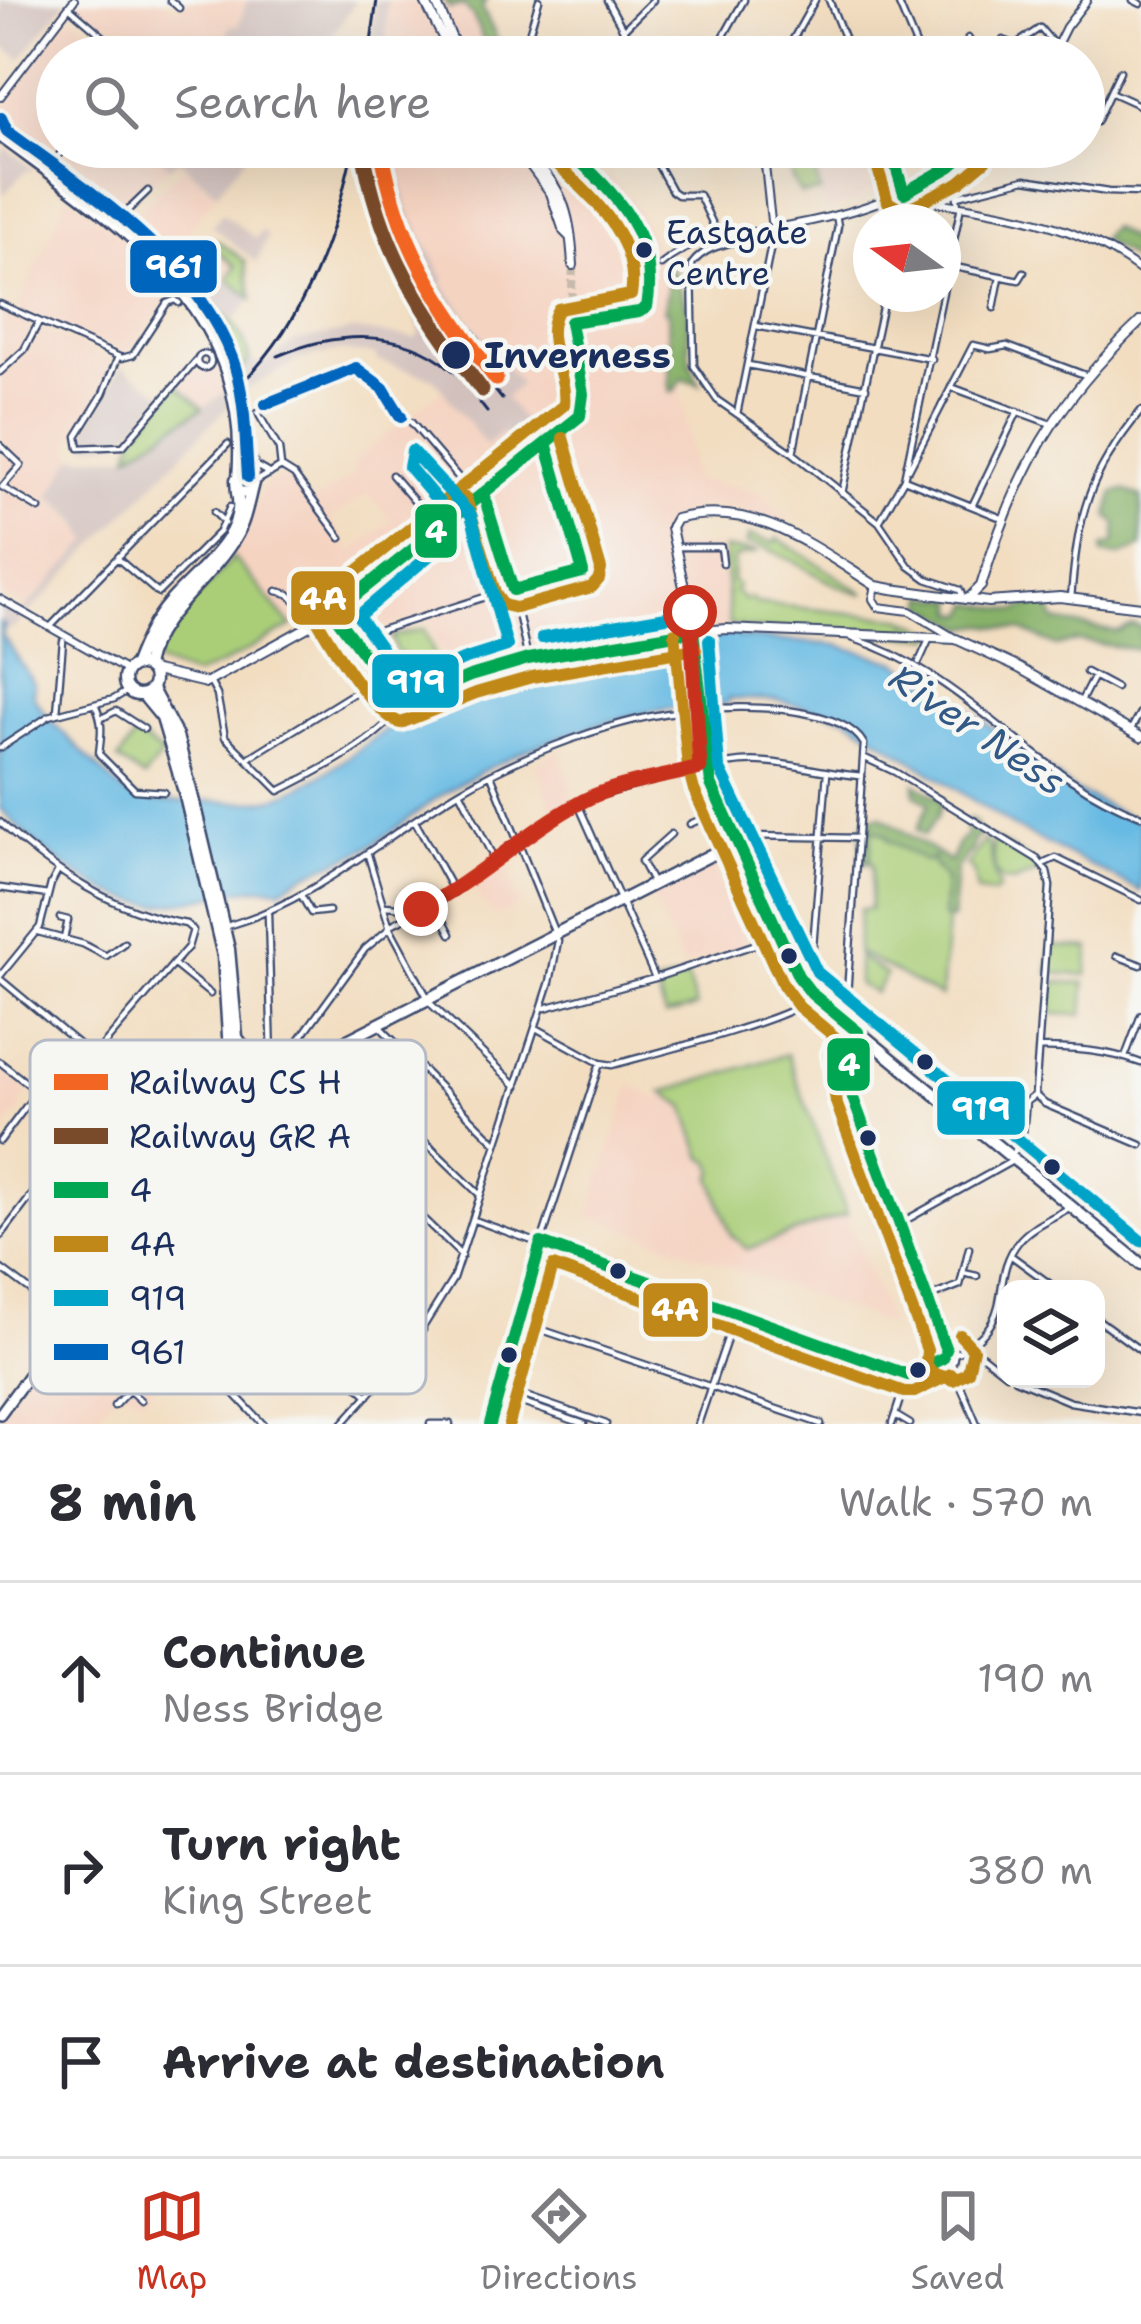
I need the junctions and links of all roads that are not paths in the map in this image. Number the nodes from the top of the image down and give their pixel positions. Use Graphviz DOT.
graph roads {
  1 [pos="170,0"];
  2 [pos="424,0"];
  3 [pos="434,0"];
  4 [pos="539,0"];
  5 [pos="607,0"];
  6 [pos="653,0"];
  7 [pos="744,0"];
  8 [pos="829,0"];
  9 [pos="897,0"];
  10 [pos="814,1"];
  11 [pos="1084,1"];
  12 [pos="71,4"];
  13 [pos="179,8"];
  14 [pos="623,30"];
  15 [pos="47,36"];
  16 [pos="105,36"];
  17 [pos="445,36"];
  18 [pos="449,36"];
  19 [pos="531,36"];
  20 [pos="626,36"];
  21 [pos="724,36"];
  22 [pos="795,36"];
  23 [pos="844,36"];
  24 [pos="912,36"];
  25 [pos="1063,36"];
  26 [pos="36,50"];
  27 [pos="1120,70"];
  28 [pos="1110,92"];
  29 [pos="0,97"];
  30 [pos="1105,103"];
  31 [pos="1141,106"];
  32 [pos="0,119"];
  33 [pos="0,136"];
  34 [pos="36,152"];
  35 [pos="36,163"];
  36 [pos="43,168"];
  37 [pos="57,168"];
  38 [pos="532,168"];
  39 [pos="587,168"];
  40 [pos="659,168"];
  41 [pos="767,168"];
  42 [pos="896,168"];
  43 [pos="939,168"];
  44 [pos="954,171"];
  45 [pos="148,191"];
  46 [pos="904,193"];
  47 [pos="1141,193"];
  48 [pos="959,203"];
  49 [pos="902,204"];
  50 [pos="836,215"];
  51 [pos="122,216"];
  52 [pos="774,226"];
  53 [pos="766,232"];
  54 [pos="719,237"];
  55 [pos="202,241"];
  56 [pos="573,265"];
  57 [pos="661,265"];
  58 [pos="961,268"];
  59 [pos="1141,271"];
  60 [pos="1024,272"];
  61 [pos="176,274"];
  62 [pos="1000,277"];
  63 [pos="179,303"];
  64 [pos="0,304"];
  65 [pos="994,308"];
  66 [pos="881,312"];
  67 [pos="941,312"];
  68 [pos="631,313"];
  69 [pos="574,315"];
  70 [pos="1141,321"];
  71 [pos="39,322"];
  72 [pos="756,326"];
  73 [pos="816,337"];
  74 [pos="874,348"];
  75 [pos="118,357"];
  76 [pos="932,359"];
  77 [pos="196,363"];
  78 [pos="748,364"];
  79 [pos="0,372"];
  80 [pos="1085,375"];
  81 [pos="809,376"];
  82 [pos="234,380"];
  83 [pos="951,386"];
  84 [pos="866,388"];
  85 [pos="237,399"];
  86 [pos="1018,411"];
  87 [pos="1141,411"];
  88 [pos="736,416"];
  89 [pos="1051,424"];
  90 [pos="245,434"];
  91 [pos="546,443"];
  92 [pos="228,444"];
  93 [pos="0,445"];
  94 [pos="222,451"];
  95 [pos="793,454"];
  96 [pos="228,457"];
  97 [pos="281,467"];
  98 [pos="270,474"];
  99 [pos="392,475"];
  100 [pos="904,479"];
  101 [pos="245,484"];
  102 [pos="842,494"];
  103 [pos="479,495"];
  104 [pos="972,506"];
  105 [pos="230,507"];
  106 [pos="39,509"];
  107 [pos="214,512"];
  108 [pos="1004,519"];
  109 [pos="225,523"];
  110 [pos="879,523"];
  111 [pos="438,529"];
  112 [pos="341,538"];
  113 [pos="676,547"];
  114 [pos="118,560"];
  115 [pos="723,563"];
  116 [pos="876,586"];
  117 [pos="513,590"];
  118 [pos="277,591"];
  119 [pos="965,598"];
  120 [pos="1071,598"];
  121 [pos="0,599"];
  122 [pos="1141,607"];
  123 [pos="333,613"];
  124 [pos="318,622"];
  125 [pos="52,626"];
  126 [pos="692,636"];
  127 [pos="847,636"];
  128 [pos="350,637"];
  129 [pos="956,639"];
  130 [pos="929,640"];
  131 [pos="63,641"];
  132 [pos="528,659"];
  133 [pos="918,664"];
  134 [pos="1086,672"];
  135 [pos="147,676"];
  136 [pos="1094,676"];
  137 [pos="377,677"];
  138 [pos="210,682"];
  139 [pos="1116,688"];
  140 [pos="127,691"];
  141 [pos="1081,701"];
  142 [pos="95,704"];
  143 [pos="403,705"];
  144 [pos="697,707"];
  145 [pos="1141,711"];
  146 [pos="57,712"];
  147 [pos="101,718"];
  148 [pos="144,728"];
  149 [pos="1130,730"];
  150 [pos="1141,737"];
  151 [pos="0,748"];
  152 [pos="865,758"];
  153 [pos="249,759"];
  154 [pos="703,769"];
  155 [pos="827,772"];
  156 [pos="491,775"];
  157 [pos="862,776"];
  158 [pos="460,790"];
  159 [pos="164,792"];
  160 [pos="578,804"];
  161 [pos="720,811"];
  162 [pos="1141,816"];
  163 [pos="415,821"];
  164 [pos="0,822"];
  165 [pos="689,824"];
  166 [pos="671,834"];
  167 [pos="823,837"];
  168 [pos="858,838"];
  169 [pos="518,839"];
  170 [pos="737,841"];
  171 [pos="368,855"];
  172 [pos="494,859"];
  173 [pos="1043,865"];
  174 [pos="58,871"];
  175 [pos="653,884"];
  176 [pos="0,888"];
  177 [pos="454,892"];
  178 [pos="48,895"];
  179 [pos="302,895"];
  180 [pos="621,900"];
  181 [pos="1141,900"];
  182 [pos="434,902"];
  183 [pos="214,903"];
  184 [pos="384,906"];
  185 [pos="421,909"];
  186 [pos="329,911"];
  187 [pos="268,914"];
  188 [pos="60,918"];
  189 [pos="230,925"];
  190 [pos="390,927"];
  191 [pos="38,932"];
  192 [pos="451,934"];
  193 [pos="556,934"];
  194 [pos="780,936"];
  195 [pos="64,939"];
  196 [pos="124,943"];
  197 [pos="1117,956"];
  198 [pos="173,964"];
  199 [pos="1141,965"];
  200 [pos="0,978"];
  201 [pos="656,979"];
  202 [pos="811,993"];
  203 [pos="209,994"];
  204 [pos="428,998"];
  205 [pos="542,1008"];
  206 [pos="836,1014"];
  207 [pos="1141,1015"];
  208 [pos="377,1024"];
  209 [pos="536,1028"];
  210 [pos="858,1032"];
  211 [pos="73,1040"];
  212 [pos="108,1040"];
  213 [pos="230,1040"];
  214 [pos="239,1040"];
  215 [pos="268,1040"];
  216 [pos="298,1040"];
  217 [pos="346,1040"];
  218 [pos="393,1040"];
  219 [pos="1039,1048"];
  220 [pos="1125,1058"];
  221 [pos="0,1062"];
  222 [pos="600,1063"];
  223 [pos="1141,1063"];
  224 [pos="426,1073"];
  225 [pos="517,1086"];
  226 [pos="30,1088"];
  227 [pos="1035,1095"];
  228 [pos="30,1101"];
  229 [pos="0,1141"];
  230 [pos="426,1142"];
  231 [pos="498,1144"];
  232 [pos="1141,1145"];
  233 [pos="1014,1156"];
  234 [pos="482,1196"];
  235 [pos="29,1198"];
  236 [pos="1071,1206"];
  237 [pos="426,1220"];
  238 [pos="474,1220"];
  239 [pos="898,1224"];
  240 [pos="0,1237"];
  241 [pos="541,1243"];
  242 [pos="969,1248"];
  243 [pos="1011,1255"];
  244 [pos="462,1256"];
  245 [pos="1141,1264"];
  246 [pos="0,1268"];
  247 [pos="963,1273"];
  248 [pos="977,1276"];
  249 [pos="1045,1280"];
  250 [pos="30,1294"];
  251 [pos="927,1298"];
  252 [pos="736,1313"];
  253 [pos="519,1322"];
  254 [pos="426,1324"];
  255 [pos="1105,1325"];
  256 [pos="970,1346"];
  257 [pos="1141,1351"];
  258 [pos="945,1354"];
  259 [pos="956,1354"];
  260 [pos="951,1362"];
  261 [pos="997,1367"];
  262 [pos="30,1374"];
  263 [pos="908,1375"];
  264 [pos="711,1386"];
  265 [pos="1037,1388"];
  266 [pos="500,1392"];
  267 [pos="124,1394"];
  268 [pos="133,1394"];
  269 [pos="234,1394"];
  270 [pos="368,1396"];
  271 [pos="141,1401"];
  272 [pos="114,1406"];
  273 [pos="1141,1413"];
  274 [pos="0,1414"];
  275 [pos="895,1415"];
  276 [pos="263,1424"];
  277 [pos="342,1424"];
  278 [pos="430,1424"];
  279 [pos="450,1424"];
  280 [pos="490,1424"];
  281 [pos="584,1424"];
  282 [pos="606,1424"];
  283 [pos="698,1424"];
  284 [pos="821,1424"];
  285 [pos="892,1424"];
  286 [pos="910,1424"];
  287 [pos="976,1424"];
  1 -- 13 [label="street"];
  2 -- 17 [label="main road"];
  3 -- 18 [label="main road"];
  4 -- 19 [label="street"];
  5 -- 14 [label="street"];
  6 -- 14 [label="street"];
  7 -- 21 [label="street"];
  8 -- 23 [label="street"];
  9 -- 24 [label="street"];
  10 -- 22 [label="street"];
  11 -- 25 [label="street"];
  12 -- 15 [label="street"];
  12 -- 16 [label="street"];
  14 -- 20 [label="street"];
  26 -- 29 [label="street"];
  27 -- 28 [label="street"];
  28 -- 30 [label="street"];
  28 -- 31 [label="street"];
  32 -- 34 [label="highway"];
  33 -- 35 [label="highway"];
  36 -- 82 [label="highway"];
  37 -- 51 [label="highway"];
  38 -- 56 [label="main road"];
  39 -- 68 [label="street"];
  40 -- 54 [label="street"];
  41 -- 52 [label="street"];
  42 -- 46 [label="street"];
  43 -- 46 [label="street"];
  44 -- 48 [label="street"];
  45 -- 51 [label="street"];
  46 -- 48 [label="street"];
  46 -- 49 [label="street"];
  46 -- 50 [label="street"];
  47 -- 48 [label="street"];
  48 -- 59 [label="street"];
  50 -- 52 [label="street"];
  50 -- 73 [label="street"];
  51 -- 61 [label="highway"];
  52 -- 53 [label="street"];
  52 -- 72 [label="street"];
  53 -- 54 [label="street"];
  53 -- 88 [label="street"];
  54 -- 57 [label="street"];
  55 -- 61 [label="street"];
  58 -- 62 [label="street"];
  60 -- 62 [label="street"];
  61 -- 82 [label="highway"];
  62 -- 65 [label="street"];
  63 -- 75 [label="street"];
  64 -- 71 [label="street"];
  66 -- 74 [label="street"];
  67 -- 76 [label="street"];
  69 -- 69 [label="street"];
  69 -- 91 [label="main road"];
  70 -- 80 [label="main road"];
  71 -- 75 [label="street"];
  71 -- 79 [label="street"];
  72 -- 73 [label="street"];
  72 -- 78 [label="street"];
  73 -- 74 [label="street"];
  73 -- 81 [label="street"];
  74 -- 76 [label="street"];
  74 -- 84 [label="street"];
  75 -- 77 [label="street"];
  76 -- 100 [label="street"];
  78 -- 81 [label="street"];
  78 -- 88 [label="street"];
  80 -- 83 [label="street"];
  80 -- 89 [label="main road"];
  81 -- 84 [label="street"];
  81 -- 95 [label="street"];
  82 -- 85 [label="highway"];
  83 -- 86 [label="street"];
  83 -- 100 [label="street"];
  84 -- 102 [label="street"];
  85 -- 90 [label="highway"];
  85 -- 101 [label="highway"];
  86 -- 89 [label="street"];
  86 -- 104 [label="street"];
  87 -- 120 [label="street"];
  88 -- 95 [label="street"];
  89 -- 108 [label="main road"];
  90 -- 98 [label="street"];
  90 -- 101 [label="highway"];
  91 -- 103 [label="main road"];
  91 -- 117 [label="street"];
  92 -- 94 [label="street"];
  93 -- 106 [label="street"];
  94 -- 96 [label="street"];
  94 -- 114 [label="street"];
  95 -- 102 [label="street"];
  97 -- 98 [label="street"];
  97 -- 103 [label="street"];
  97 -- 112 [label="street"];
  98 -- 101 [label="street"];
  99 -- 111 [label="street"];
  100 -- 104 [label="street"];
  100 -- 110 [label="street"];
  101 -- 135 [label="highway"];
  102 -- 110 [label="street"];
  103 -- 111 [label="main road"];
  103 -- 117 [label="street"];
  104 -- 108 [label="street"];
  105 -- 109 [label="street"];
  107 -- 109 [label="street"];
  108 -- 119 [label="main road"];
  109 -- 114 [label="street"];
  110 -- 119 [label="street"];
  111 -- 123 [label="main road"];
  113 -- 115 [label="street"];
  113 -- 116 [label="main road"];
  113 -- 126 [label="main road"];
  114 -- 125 [label="street"];
  116 -- 119 [label="main road"];
  116 -- 129 [label="street"];
  117 -- 128 [label="street"];
  117 -- 132 [label="street"];
  118 -- 124 [label="street"];
  119 -- 120 [label="main road"];
  120 -- 122 [label="main road"];
  121 -- 125 [label="street"];
  123 -- 124 [label="main road"];
  123 -- 128 [label="main road"];
  124 -- 128 [label="main road"];
  124 -- 138 [label="main road"];
  125 -- 135 [label="street"];
  126 -- 127 [label="main road"];
  126 -- 132 [label="main road"];
  126 -- 144 [label="main road"];
  127 -- 130 [label="main road"];
  127 -- 133 [label="street"];
  128 -- 137 [label="main road"];
  129 -- 130 [label="main road"];
  129 -- 141 [label="main road"];
  130 -- 133 [label="street"];
  131 -- 146 [label="street"];
  132 -- 143 [label="main road"];
  133 -- 162 [label="street"];
  134 -- 136 [label="street"];
  135 -- 138 [label="main road"];
  135 -- 140 [label="highway"];
  135 -- 140 [label="highway"];
  135 -- 183 [label="highway"];
  136 -- 139 [label="street"];
  136 -- 141 [label="street"];
  137 -- 143 [label="main road"];
  137 -- 153 [label="street"];
  138 -- 153 [label="street"];
  140 -- 142 [label="street"];
  141 -- 149 [label="main road"];
  142 -- 146 [label="street"];
  142 -- 147 [label="street"];
  143 -- 153 [label="street"];
  144 -- 152 [label="street"];
  144 -- 154 [label="main road"];
  144 -- 156 [label="street"];
  145 -- 149 [label="street"];
  146 -- 151 [label="street"];
  147 -- 148 [label="street"];
  147 -- 159 [label="street"];
  149 -- 150 [label="main road"];
  152 -- 157 [label="street"];
  152 -- 173 [label="street"];
  154 -- 155 [label="street"];
  154 -- 160 [label="street"];
  154 -- 161 [label="main road"];
  154 -- 170 [label="main road"];
  155 -- 157 [label="street"];
  155 -- 167 [label="street"];
  156 -- 158 [label="street"];
  156 -- 169 [label="street"];
  157 -- 168 [label="street"];
  158 -- 163 [label="street"];
  158 -- 172 [label="street"];
  160 -- 169 [label="street"];
  160 -- 180 [label="street"];
  161 -- 165 [label="street"];
  161 -- 170 [label="main road"];
  163 -- 171 [label="street"];
  163 -- 177 [label="street"];
  164 -- 174 [label="street"];
  166 -- 175 [label="street"];
  167 -- 168 [label="street"];
  167 -- 170 [label="street"];
  167 -- 202 [label="street"];
  168 -- 206 [label="street"];
  169 -- 172 [label="street"];
  169 -- 193 [label="street"];
  170 -- 175 [label="highway"];
  170 -- 194 [label="highway"];
  171 -- 179 [label="street"];
  171 -- 184 [label="street"];
  172 -- 177 [label="street"];
  173 -- 181 [label="street"];
  173 -- 219 [label="street"];
  174 -- 178 [label="street"];
  174 -- 198 [label="street"];
  175 -- 180 [label="highway"];
  176 -- 178 [label="street"];
  177 -- 182 [label="street"];
  178 -- 191 [label="street"];
  179 -- 186 [label="street"];
  179 -- 187 [label="street"];
  180 -- 193 [label="highway"];
  180 -- 201 [label="street"];
  182 -- 185 [label="street"];
  182 -- 192 [label="street"];
  183 -- 213 [label="highway"];
  183 -- 214 [label="highway"];
  184 -- 185 [label="street"];
  184 -- 190 [label="street"];
  185 -- 190 [label="street"];
  187 -- 189 [label="street"];
  187 -- 215 [label="street"];
  188 -- 195 [label="street"];
  190 -- 204 [label="street"];
  190 -- 216 [label="street"];
  191 -- 195 [label="street"];
  191 -- 200 [label="street"];
  193 -- 204 [label="highway"];
  193 -- 205 [label="street"];
  194 -- 201 [label="street"];
  194 -- 202 [label="highway"];
  195 -- 196 [label="street"];
  197 -- 199 [label="street"];
  198 -- 203 [label="street"];
  198 -- 212 [label="street"];
  200 -- 211 [label="street"];
  201 -- 205 [label="street"];
  202 -- 206 [label="highway"];
  202 -- 222 [label="street"];
  204 -- 208 [label="highway"];
  204 -- 225 [label="street"];
  205 -- 209 [label="street"];
  206 -- 210 [label="highway"];
  207 -- 220 [label="street"];
  208 -- 217 [label="highway"];
  208 -- 218 [label="street"];
  209 -- 222 [label="street"];
  209 -- 225 [label="street"];
  210 -- 233 [label="highway"];
  210 -- 239 [label="street"];
  219 -- 220 [label="street"];
  219 -- 227 [label="street"];
  220 -- 223 [label="street"];
  221 -- 226 [label="street"];
  222 -- 241 [label="street"];
  224 -- 231 [label="street"];
  225 -- 231 [label="street"];
  227 -- 232 [label="street"];
  227 -- 233 [label="street"];
  228 -- 229 [label="street"];
  230 -- 234 [label="street"];
  231 -- 234 [label="street"];
  233 -- 236 [label="highway"];
  233 -- 239 [label="street"];
  234 -- 238 [label="street"];
  235 -- 240 [label="street"];
  236 -- 243 [label="street"];
  236 -- 245 [label="highway"];
  237 -- 244 [label="street"];
  238 -- 241 [label="street"];
  238 -- 244 [label="street"];
  239 -- 251 [label="street"];
  241 -- 252 [label="street"];
  241 -- 253 [label="street"];
  242 -- 247 [label="street"];
  243 -- 249 [label="street"];
  243 -- 256 [label="street"];
  244 -- 254 [label="street"];
  246 -- 250 [label="street"];
  247 -- 248 [label="street"];
  247 -- 251 [label="street"];
  251 -- 258 [label="street"];
  252 -- 263 [label="street"];
  252 -- 264 [label="street"];
  253 -- 264 [label="street"];
  253 -- 266 [label="street"];
  255 -- 257 [label="street"];
  256 -- 259 [label="street"];
  256 -- 261 [label="street"];
  258 -- 259 [label="street"];
  258 -- 260 [label="street"];
  258 -- 263 [label="street"];
  259 -- 260 [label="street"];
  260 -- 287 [label="street"];
  262 -- 274 [label="main road"];
  263 -- 275 [label="street"];
  264 -- 283 [label="street"];
  264 -- 284 [label="street"];
  265 -- 273 [label="street"];
  266 -- 280 [label="street"];
  266 -- 281 [label="street"];
  266 -- 282 [label="street"];
  267 -- 272 [label="street"];
  268 -- 271 [label="street"];
  269 -- 276 [label="street"];
  270 -- 277 [label="street"];
  275 -- 285 [label="street"];
  275 -- 286 [label="street"];
  278 -- 279 [label="street"];
}
